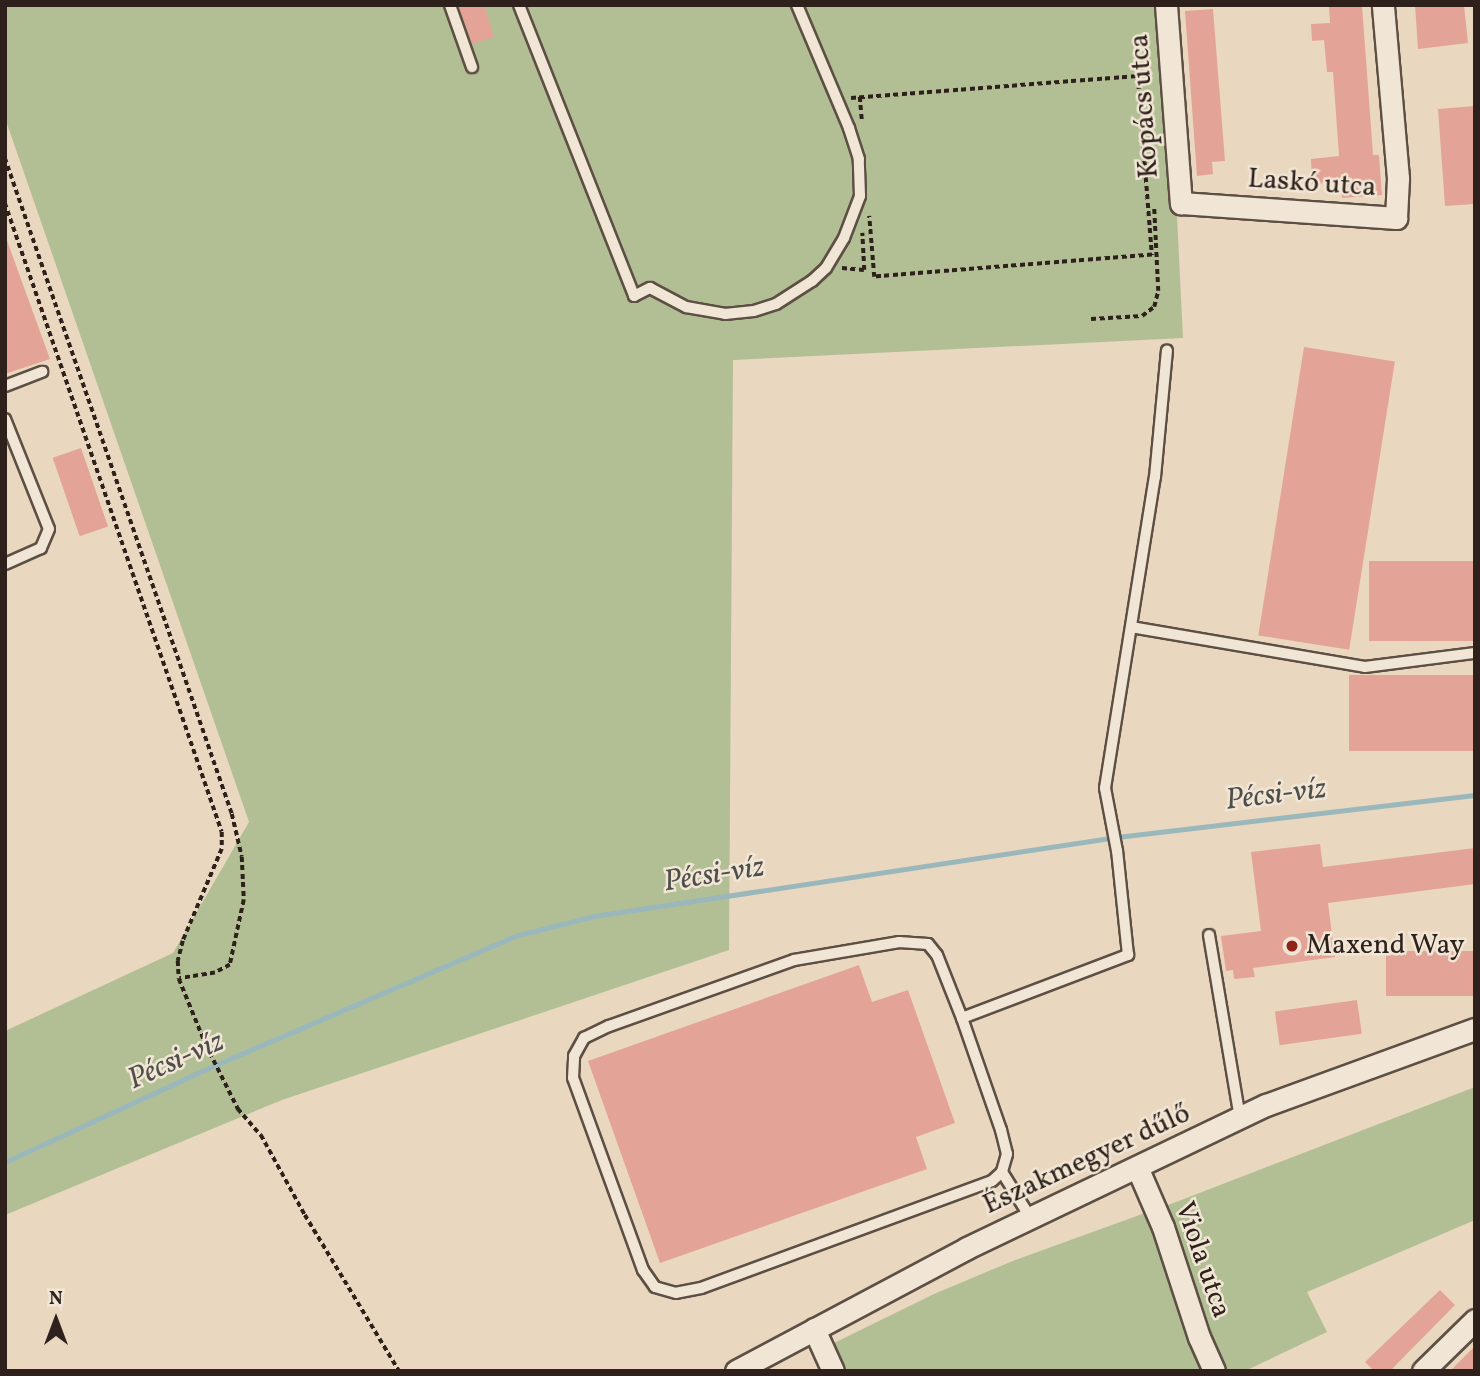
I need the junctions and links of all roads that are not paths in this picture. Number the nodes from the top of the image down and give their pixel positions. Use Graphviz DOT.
graph roads {
  1 [pos="450,5"];
  2 [pos="519,5"];
  3 [pos="797,5"];
  4 [pos="1166,5"];
  5 [pos="1383,5"];
  6 [pos="472,67"];
  7 [pos="1171,206"];
  8 [pos="1167,351"];
  9 [pos="42,372"];
  10 [pos="5,386"];
  11 [pos="5,419"];
  12 [pos="5,564"];
  13 [pos="1131,627"];
  14 [pos="1475,653"];
  15 [pos="1209,935"];
  16 [pos="962,1018"];
  17 [pos="1475,1029"];
  18 [pos="1240,1118"];
  19 [pos="1137,1167"];
  20 [pos="1002,1172"];
  21 [pos="1030,1217"];
  22 [pos="1475,1320"];
  23 [pos="814,1329"];
  24 [pos="736,1371"];
  25 [pos="833,1371"];
  26 [pos="1214,1371"];
  27 [pos="1423,1371"];
  1 -- 6 [label="lane"];
  2 -- 3 [label="lane"];
  4 -- 7 [label="street, Kopács utca"];
  5 -- 7 [label="street, Laskó utca"];
  8 -- 13 [label="lane"];
  9 -- 10 [label="lane"];
  11 -- 12 [label="lane"];
  13 -- 14 [label="lane"];
  13 -- 16 [label="lane"];
  15 -- 18 [label="lane"];
  16 -- 20 [label="lane"];
  16 -- 20 [label="lane"];
  17 -- 18 [label="street, Északmegyer dűlő"];
  18 -- 19 [label="street, Északmegyer dűlő"];
  19 -- 21 [label="street, Északmegyer dűlő"];
  19 -- 26 [label="street, Viola utca"];
  20 -- 21 [label="lane"];
  21 -- 23 [label="street, Északmegyer dűlő"];
  22 -- 27 [label="street"];
  23 -- 24 [label="street, Északmegyer dűlő"];
  23 -- 25 [label="street"];
}
